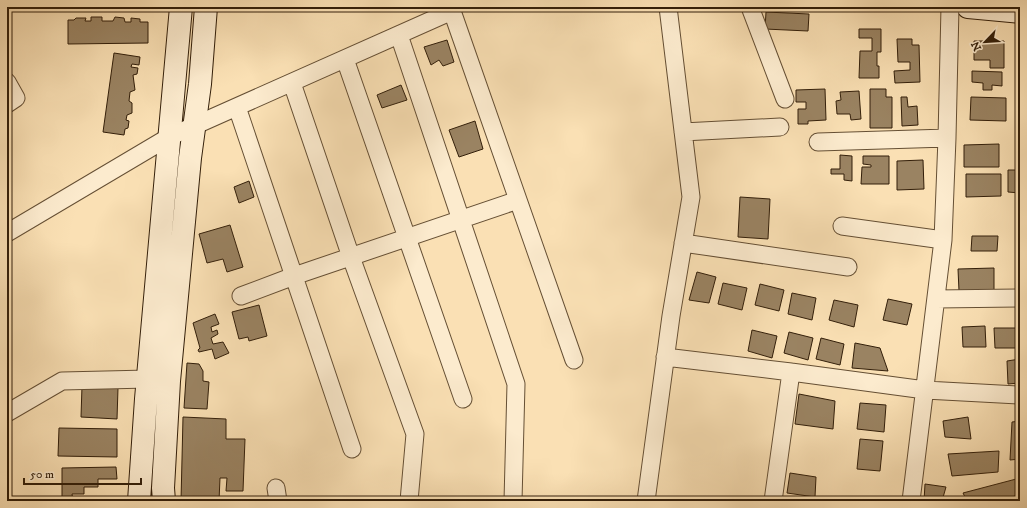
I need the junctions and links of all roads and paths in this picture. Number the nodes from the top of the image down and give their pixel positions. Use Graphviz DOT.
graph roads {
  1 [pos="182,7"];
  2 [pos="206,7"];
  3 [pos="668,7"];
  4 [pos="750,7"];
  5 [pos="950,7"];
  6 [pos="968,7"];
  7 [pos="453,9"];
  8 [pos="1020,12"];
  9 [pos="399,35"];
  10 [pos="345,59"];
  11 [pos="7,82"];
  12 [pos="292,83"];
  13 [pos="785,99"];
  14 [pos="7,104"];
  15 [pos="237,107"];
  16 [pos="194,126"];
  17 [pos="780,127"];
  18 [pos="683,132"];
  19 [pos="170,138"];
  20 [pos="947,138"];
  21 [pos="818,142"];
  22 [pos="518,200"];
  23 [pos="462,219"];
  24 [pos="842,226"];
  25 [pos="7,233"];
  26 [pos="407,238"];
  27 [pos="943,240"];
  28 [pos="683,244"];
  29 [pos="351,257"];
  30 [pos="848,267"];
  31 [pos="294,276"];
  32 [pos="241,296"];
  33 [pos="1020,298"];
  34 [pos="936,299"];
  35 [pos="665,358"];
  36 [pos="574,360"];
  37 [pos="791,372"];
  38 [pos="148,379"];
  39 [pos="925,390"];
  40 [pos="1020,395"];
  41 [pos="463,399"];
  42 [pos="7,413"];
  43 [pos="352,449"];
  44 [pos="164,495"];
  45 [pos="136,500"];
  46 [pos="409,501"];
  47 [pos="513,501"];
  48 [pos="646,501"];
  49 [pos="773,501"];
  50 [pos="911,501"];
  1 -- 19 [label="street"];
  2 -- 16 [label="street"];
  3 -- 18 [label="street"];
  4 -- 13 [label="street"];
  5 -- 20 [label="street"];
  6 -- 8 [label="street"];
  7 -- 9 [label="street"];
  7 -- 22 [label="street"];
  9 -- 10 [label="street"];
  9 -- 23 [label="street"];
  10 -- 12 [label="street"];
  10 -- 26 [label="street"];
  11 -- 14 [label="street"];
  12 -- 15 [label="street"];
  12 -- 29 [label="street"];
  15 -- 16 [label="street"];
  15 -- 31 [label="street"];
  16 -- 19 [label="street"];
  16 -- 44 [label="street"];
  17 -- 18 [label="street"];
  18 -- 28 [label="street"];
  19 -- 25 [label="street"];
  19 -- 38 [label="street"];
  20 -- 21 [label="street"];
  20 -- 27 [label="street"];
  22 -- 23 [label="street"];
  22 -- 36 [label="street"];
  23 -- 26 [label="street"];
  23 -- 47 [label="street"];
  24 -- 27 [label="street"];
  26 -- 29 [label="street"];
  26 -- 41 [label="street"];
  27 -- 34 [label="street"];
  28 -- 30 [label="street"];
  28 -- 35 [label="street"];
  29 -- 31 [label="street"];
  29 -- 46 [label="street"];
  31 -- 32 [label="street"];
  31 -- 43 [label="street"];
  33 -- 34 [label="street"];
  34 -- 39 [label="street"];
  35 -- 37 [label="street"];
  35 -- 48 [label="street"];
  37 -- 39 [label="street"];
  37 -- 49 [label="street"];
  38 -- 42 [label="street"];
  38 -- 45 [label="street"];
  39 -- 40 [label="street"];
  39 -- 50 [label="street"];
  44 -- 45 [label="street"];
}
